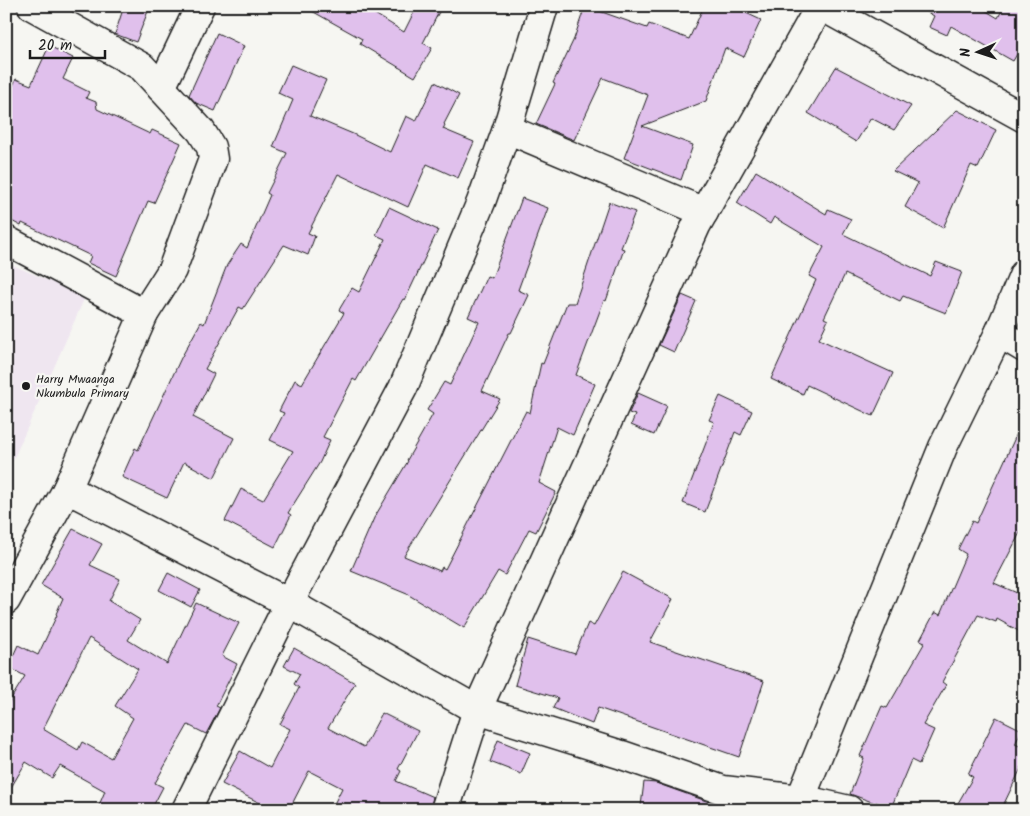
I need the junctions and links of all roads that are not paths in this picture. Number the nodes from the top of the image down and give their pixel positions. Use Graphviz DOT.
graph roads {
  1 [pos="32,6"];
  2 [pos="200,6"];
  3 [pos="544,6"];
  4 [pos="820,6"];
  5 [pos="160,88"];
  6 [pos="1024,118"];
  7 [pos="507,129"];
  8 [pos="704,212"];
  9 [pos="6,240"];
  10 [pos="1024,274"];
  11 [pos="144,314"];
  12 [pos="999,333"];
  13 [pos="1024,348"];
  14 [pos="66,489"];
  15 [pos="6,600"];
  16 [pos="289,603"];
  17 [pos="477,710"];
  18 [pos="798,804"];
  19 [pos="186,810"];
  20 [pos="445,810"];
  21 [pos="849,810"];
  1 -- 5 [label="street"];
  2 -- 5 [label="street"];
  3 -- 7 [label="street"];
  4 -- 6 [label="street"];
  4 -- 8 [label="street"];
  5 -- 11 [label="street"];
  7 -- 8 [label="street"];
  7 -- 16 [label="street"];
  8 -- 17 [label="street"];
  9 -- 11 [label="street"];
  10 -- 12 [label="street"];
  11 -- 14 [label="street"];
  12 -- 13 [label="street"];
  12 -- 18 [label="street"];
  14 -- 15 [label="street"];
  14 -- 16 [label="street"];
  16 -- 17 [label="street"];
  16 -- 19 [label="street"];
  17 -- 18 [label="street"];
  17 -- 20 [label="street"];
  18 -- 21 [label="street"];
}
